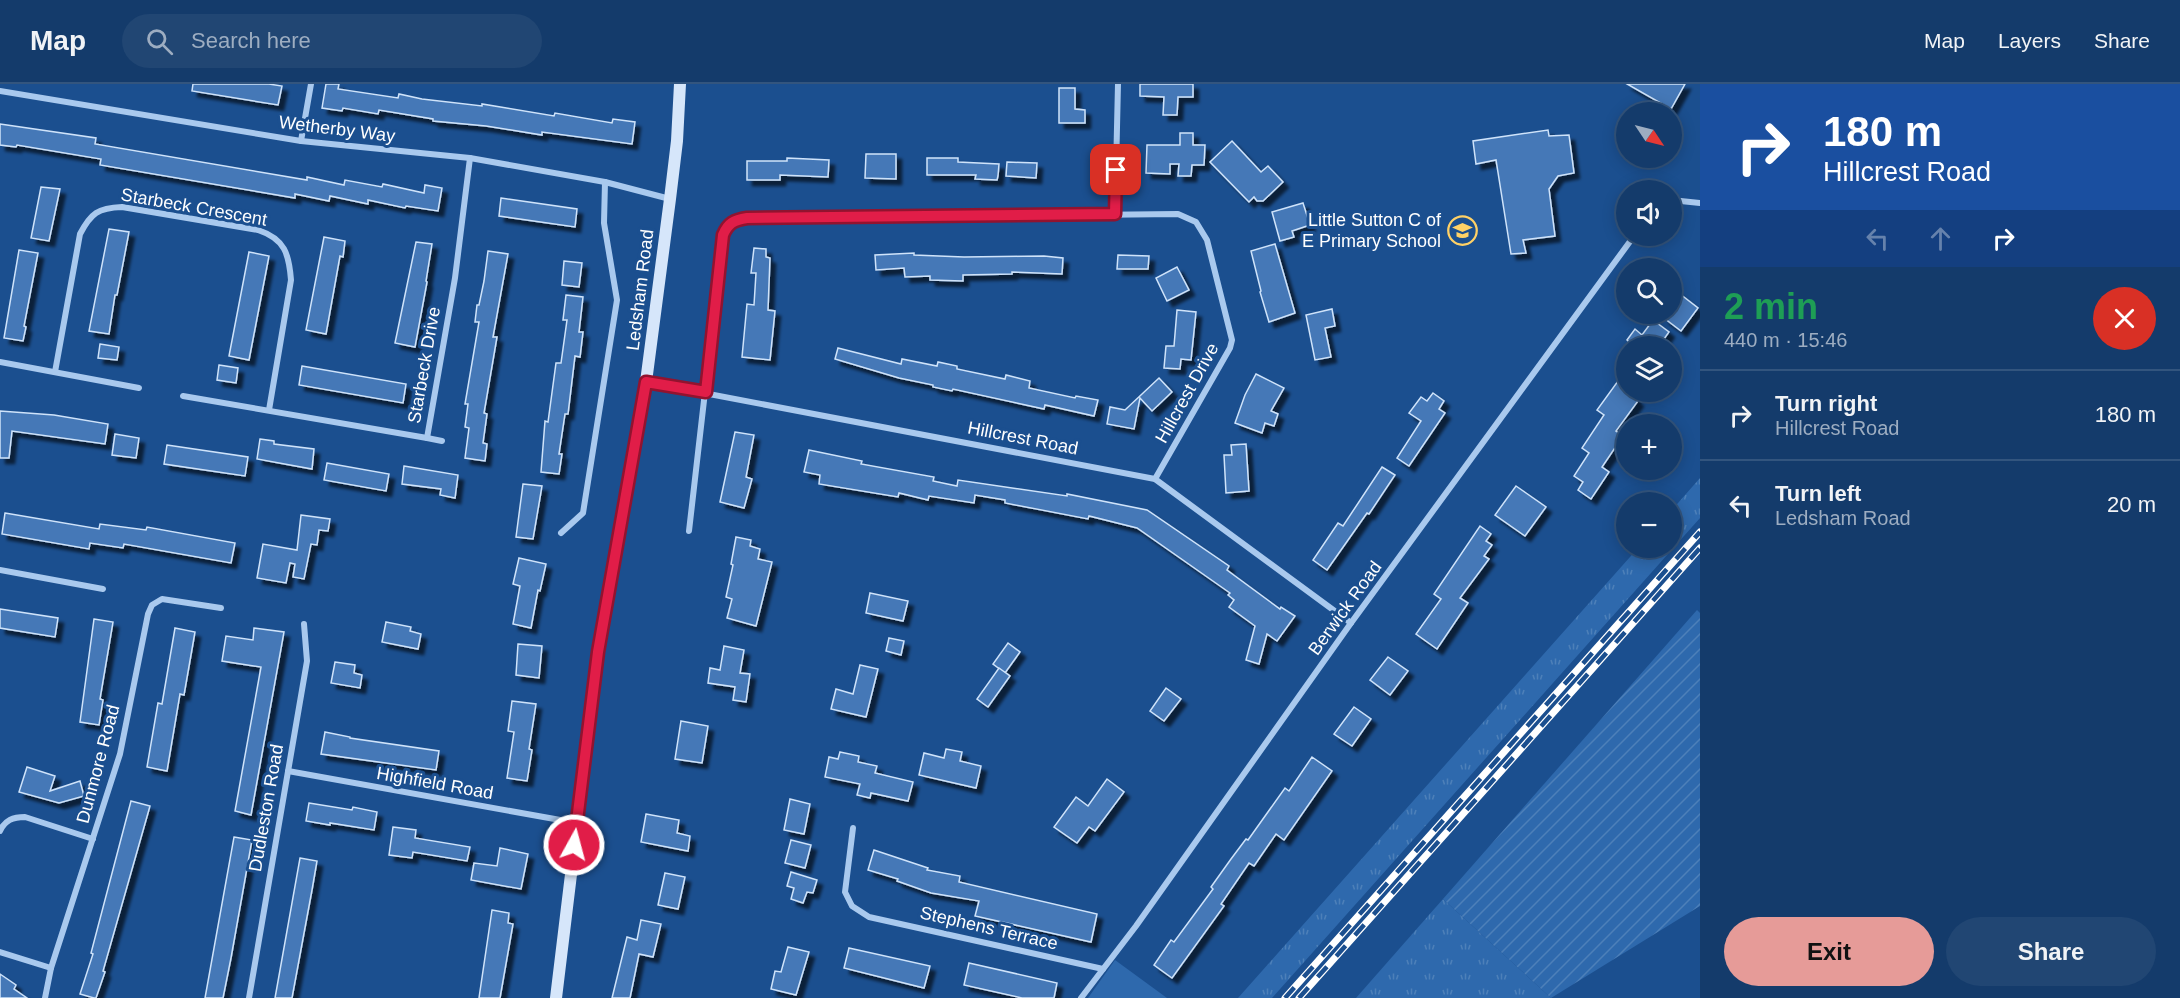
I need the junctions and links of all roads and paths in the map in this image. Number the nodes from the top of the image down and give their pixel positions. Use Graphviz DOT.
graph roads {
  1 [pos="311,84"];
  2 [pos="680,84"];
  3 [pos="1118,84"];
  4 [pos="0,91"];
  5 [pos="301,141"];
  6 [pos="470,158"];
  7 [pos="605,182"];
  8 [pos="670,199"];
  9 [pos="1682,201"];
  10 [pos="1700,203"];
  11 [pos="1115,214"];
  12 [pos="1627,246"];
  13 [pos="0,362"];
  14 [pos="56,372"];
  15 [pos="646,382"];
  16 [pos="139,388"];
  17 [pos="706,392"];
  18 [pos="183,396"];
  19 [pos="269,410"];
  20 [pos="427,438"];
  21 [pos="442,441"];
  22 [pos="1155,479"];
  23 [pos="689,531"];
  24 [pos="561,533"];
  25 [pos="0,570"];
  26 [pos="103,589"];
  27 [pos="220,608"];
  28 [pos="1351,623"];
  29 [pos="304,624"];
  30 [pos="288,771"];
  31 [pos="577,823"];
  32 [pos="853,828"];
  33 [pos="0,831"];
  34 [pos="93,839"];
  35 [pos="0,952"];
  36 [pos="51,968"];
  37 [pos="1103,969"];
  38 [pos="45,998"];
  39 [pos="249,998"];
  40 [pos="556,998"];
  41 [pos="1081,998"];
  1 -- 5 [label="street"];
  2 -- 8 [label="main road, Ledsham Road"];
  3 -- 11 [label="street"];
  4 -- 5 [label="street, Wetherby Way"];
  5 -- 6 [label="street, Wetherby Way"];
  6 -- 7 [label="street, Wetherby Way"];
  6 -- 20 [label="street, Starbeck Drive"];
  7 -- 8 [label="street, Wetherby Way"];
  7 -- 24 [label="street, Ledsham Road"];
  8 -- 15 [label="main road, Ledsham Road"];
  9 -- 10 [label="street"];
  11 -- 17 [label="street, Hillcrest Drive"];
  11 -- 22 [label="street, Hillcrest Drive"];
  12 -- 28 [label="street, Berwick Road"];
  13 -- 14 [label="street"];
  14 -- 16 [label="street"];
  14 -- 19 [label="street, Starbeck Crescent"];
  15 -- 17 [label="street, Hillcrest Road"];
  15 -- 31 [label="main road, Ledsham Road"];
  17 -- 22 [label="street, Hillcrest Road"];
  17 -- 23 [label="street"];
  18 -- 19 [label="street, Starbeck Drive"];
  19 -- 20 [label="street, Starbeck Drive"];
  20 -- 21 [label="street"];
  22 -- 28 [label="street, Hillcrest Road"];
  25 -- 26 [label="street"];
  27 -- 34 [label="street, Dunmore Road"];
  28 -- 37 [label="street, Berwick Road"];
  29 -- 30 [label="street, Dudleston Road"];
  30 -- 31 [label="street, Highfield Road"];
  30 -- 39 [label="street, Dudleston Road"];
  31 -- 40 [label="main road, Ledsham Road"];
  32 -- 37 [label="street, Stephens Terrace"];
  33 -- 34 [label="street"];
  34 -- 36 [label="street, Dunmore Road"];
  35 -- 36 [label="street"];
  36 -- 38 [label="street, Dunmore Road"];
  37 -- 41 [label="street, Berwick Road"];
}
